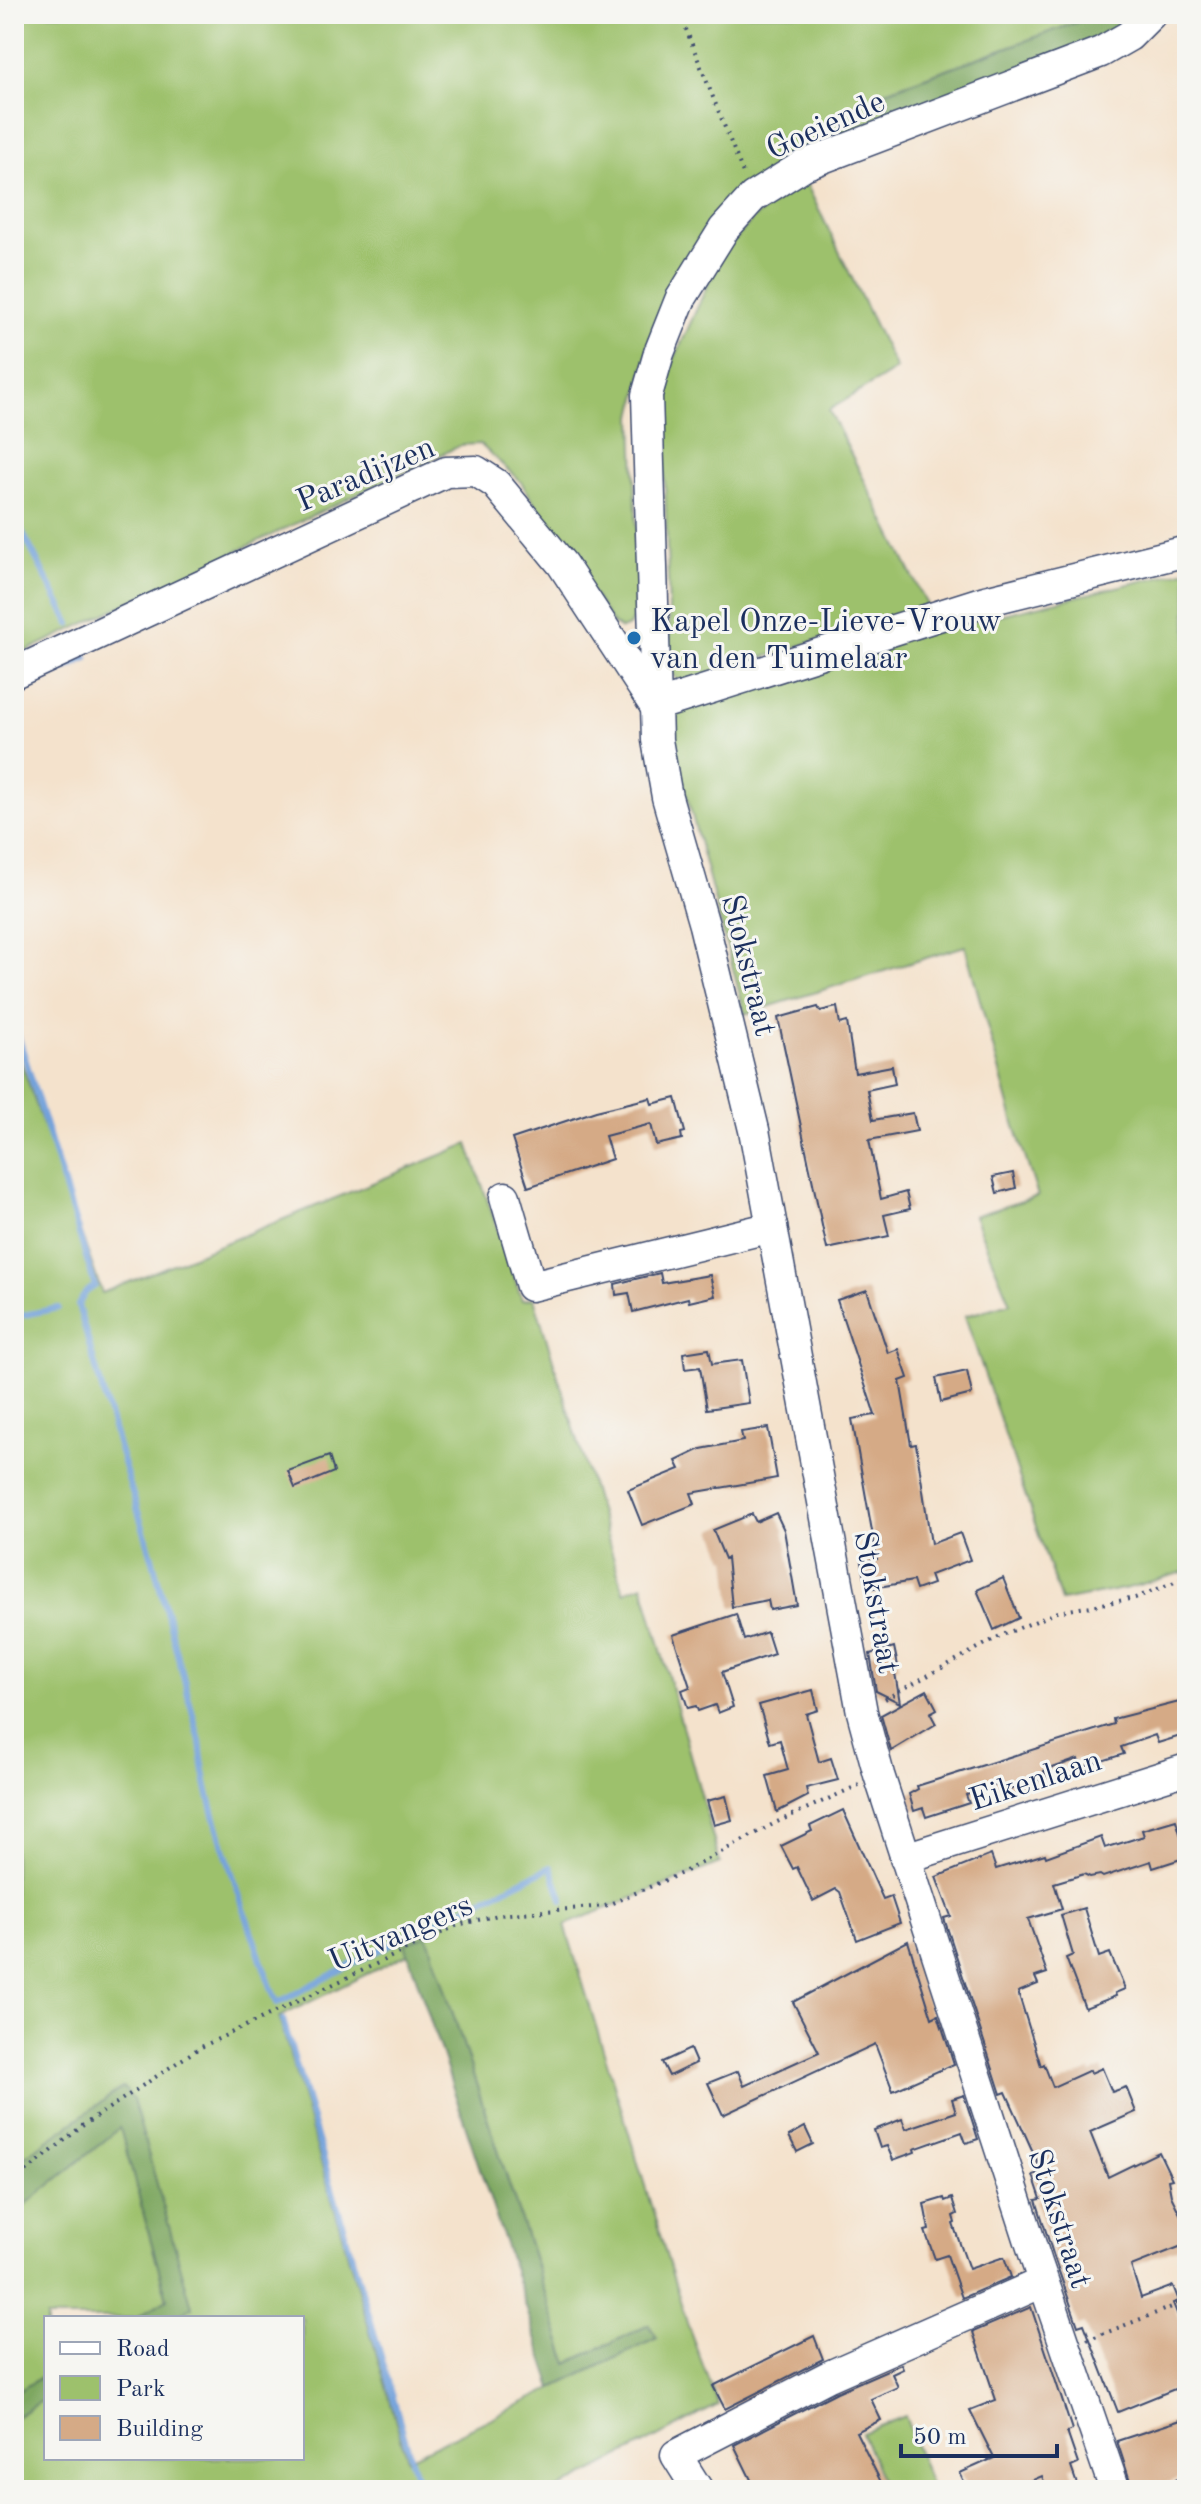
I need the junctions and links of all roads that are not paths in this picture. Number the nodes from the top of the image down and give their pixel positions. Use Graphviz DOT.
graph roads {
  1 [pos="1151,14"];
  2 [pos="1187,551"];
  3 [pos="14,673"];
  4 [pos="655,706"];
  5 [pos="505,1197"];
  6 [pos="772,1227"];
  7 [pos="1187,1769"];
  8 [pos="905,1858"];
  9 [pos="1043,2282"];
  10 [pos="698,2490"];
  11 [pos="1115,2490"];
  1 -- 4 [label="street, Goeiende"];
  2 -- 4 [label="street"];
  3 -- 4 [label="street, Paradijzen"];
  4 -- 6 [label="street, Stokstraat"];
  5 -- 6 [label="street"];
  6 -- 8 [label="street, Stokstraat"];
  7 -- 8 [label="street, Eikenlaan"];
  8 -- 9 [label="street, Stokstraat"];
  9 -- 10 [label="street"];
  9 -- 11 [label="street, Stokstraat"];
}
